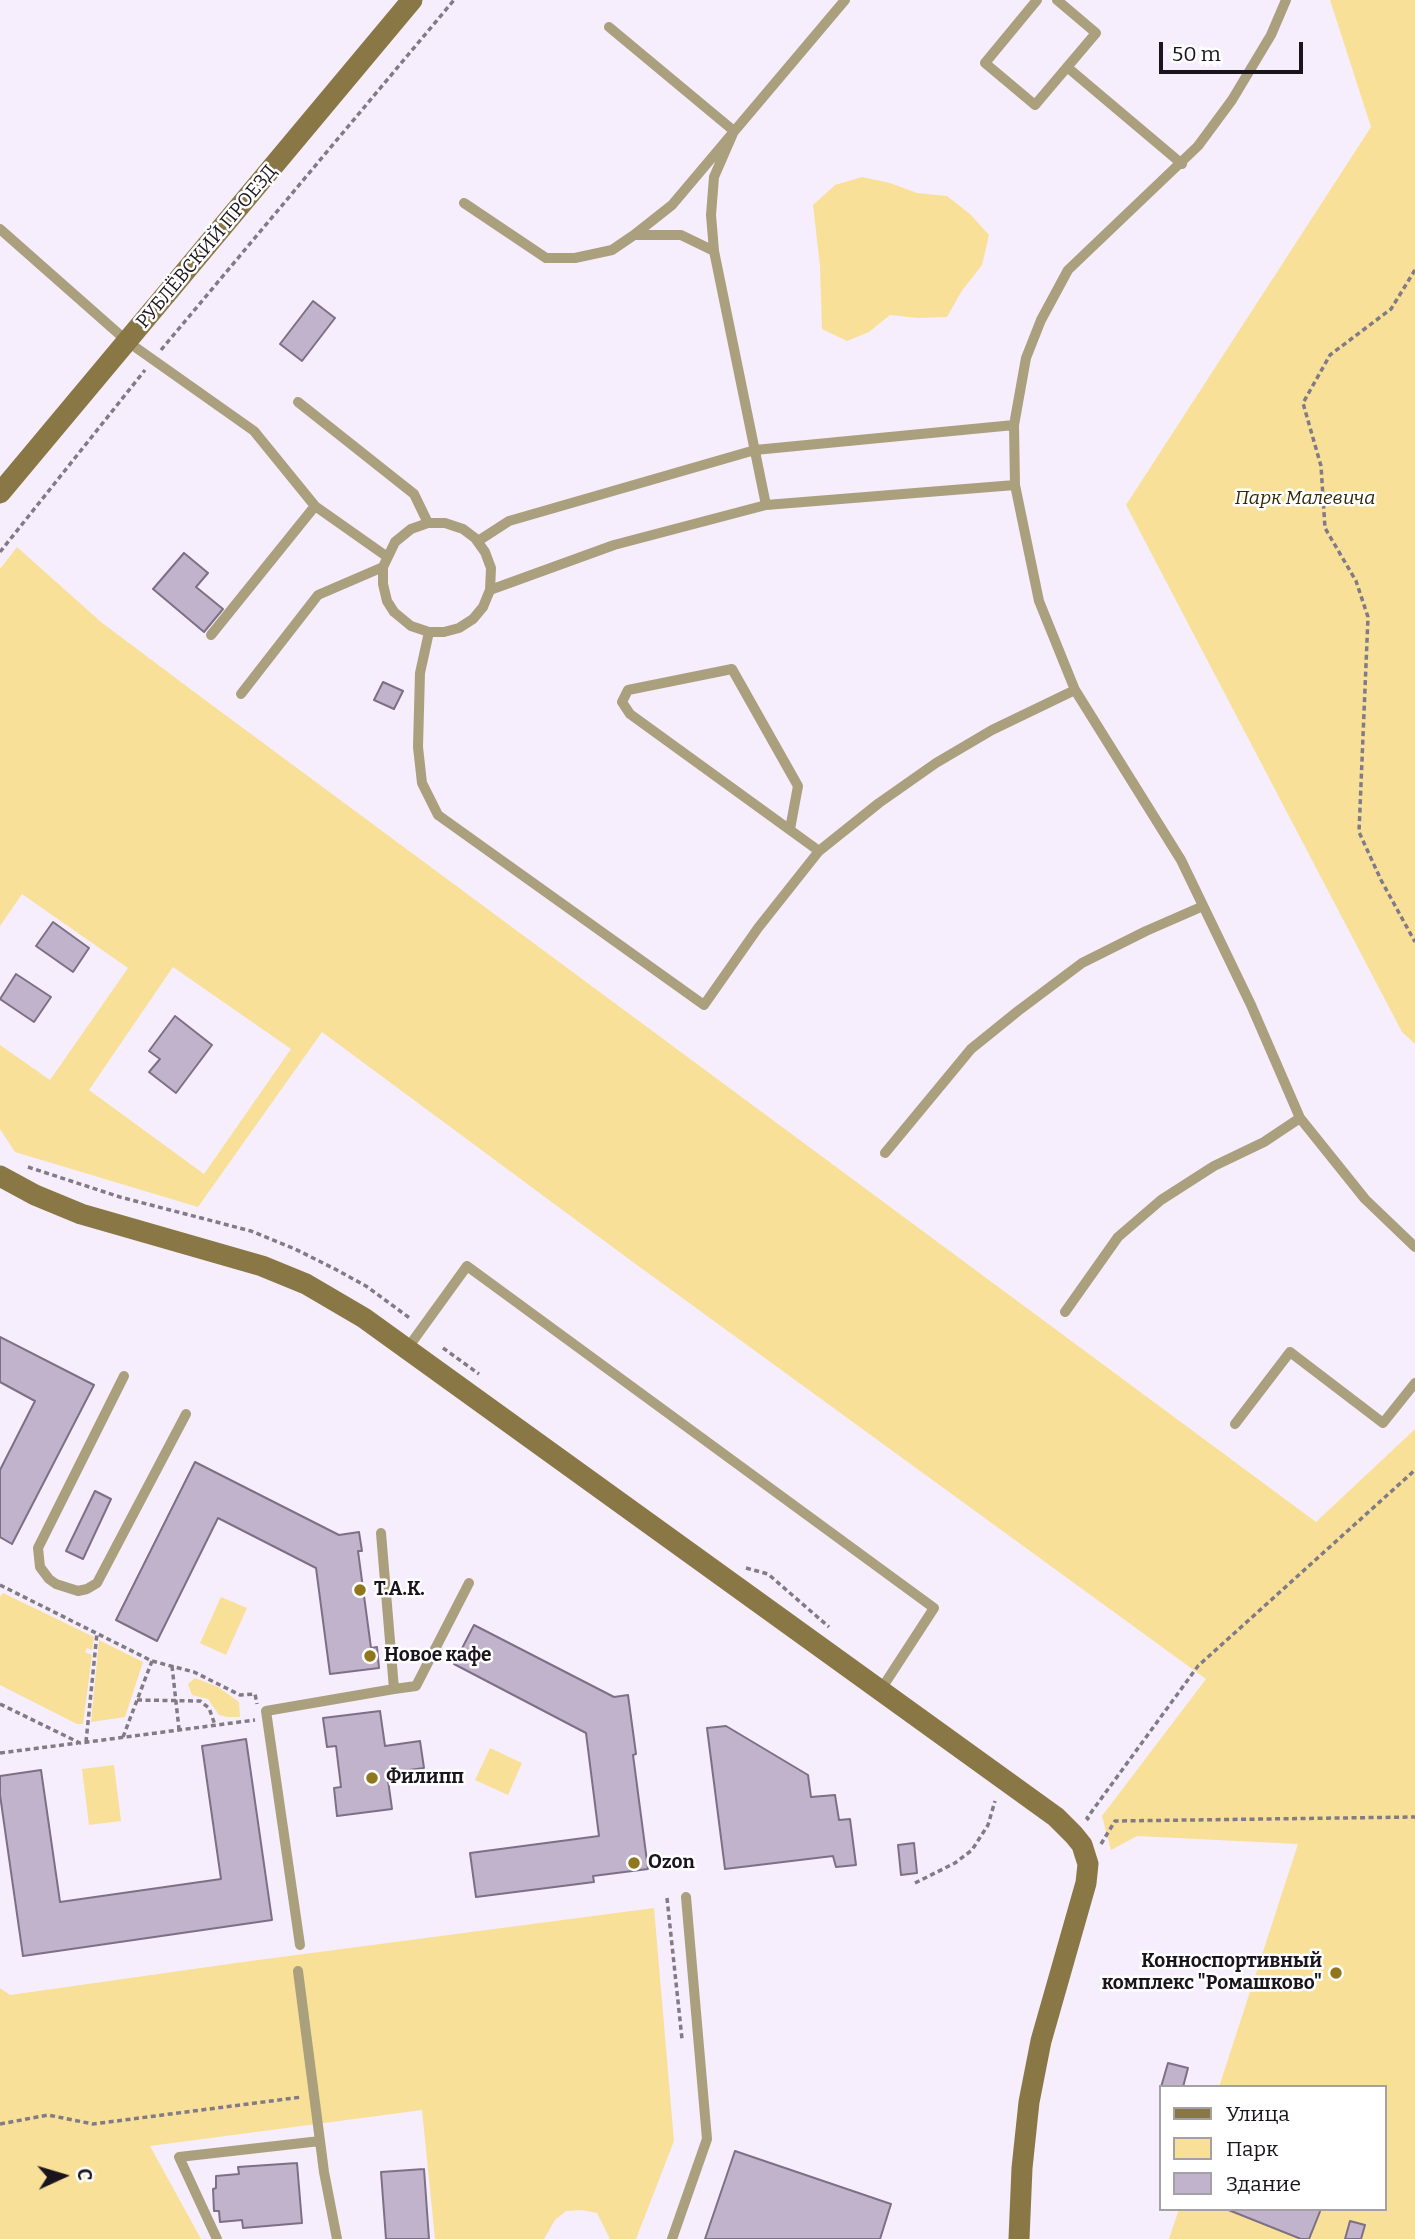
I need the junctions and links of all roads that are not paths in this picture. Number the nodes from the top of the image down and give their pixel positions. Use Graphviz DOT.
graph roads {
  1 [pos="412,0"];
  2 [pos="845,0"];
  3 [pos="1037,0"];
  4 [pos="1057,0"];
  5 [pos="1286,0"];
  6 [pos="608,27"];
  7 [pos="1067,66"];
  8 [pos="734,131"];
  9 [pos="1182,164"];
  10 [pos="464,203"];
  11 [pos="0,229"];
  12 [pos="634,235"];
  13 [pos="714,251"];
  14 [pos="128,342"];
  15 [pos="298,402"];
  16 [pos="1014,425"];
  17 [pos="755,450"];
  18 [pos="1014,485"];
  19 [pos="0,493"];
  20 [pos="766,505"];
  21 [pos="315,506"];
  22 [pos="428,523"];
  23 [pos="478,541"];
  24 [pos="386,556"];
  25 [pos="383,567"];
  26 [pos="490,590"];
  27 [pos="429,632"];
  28 [pos="211,635"];
  29 [pos="1075,690"];
  30 [pos="240,694"];
  31 [pos="790,829"];
  32 [pos="819,851"];
  33 [pos="1201,907"];
  34 [pos="1300,1118"];
  35 [pos="886,1153"];
  36 [pos="0,1176"];
  37 [pos="1415,1247"];
  38 [pos="1065,1312"];
  39 [pos="407,1349"];
  40 [pos="124,1376"];
  41 [pos="1415,1383"];
  42 [pos="186,1413"];
  43 [pos="1235,1424"];
  44 [pos="381,1532"];
  45 [pos="469,1583"];
  46 [pos="394,1689"];
  47 [pos="880,1691"];
  48 [pos="685,1897"];
  49 [pos="300,1945"];
  50 [pos="298,1971"];
  51 [pos="320,2141"];
  52 [pos="217,2239"];
  53 [pos="337,2239"];
  54 [pos="672,2239"];
  55 [pos="1019,2239"];
  1 -- 14 [label="street, РУБЛЁВСКИЙ ПРОЕЗД"];
  2 -- 8 [label="lane"];
  3 -- 7 [label="lane"];
  4 -- 7 [label="lane"];
  5 -- 9 [label="lane"];
  6 -- 8 [label="lane"];
  7 -- 9 [label="lane"];
  8 -- 12 [label="lane"];
  8 -- 13 [label="lane"];
  9 -- 16 [label="lane"];
  10 -- 12 [label="lane"];
  11 -- 14 [label="lane"];
  12 -- 13 [label="lane"];
  13 -- 17 [label="lane"];
  14 -- 19 [label="street, РУБЛЁВСКИЙ ПРОЕЗД"];
  14 -- 21 [label="lane"];
  15 -- 22 [label="lane"];
  16 -- 17 [label="lane"];
  16 -- 18 [label="lane"];
  17 -- 20 [label="lane"];
  17 -- 23 [label="lane"];
  18 -- 20 [label="lane"];
  18 -- 29 [label="lane"];
  20 -- 26 [label="lane"];
  21 -- 24 [label="lane"];
  21 -- 28 [label="lane"];
  22 -- 23 [label="lane"];
  22 -- 24 [label="lane"];
  23 -- 26 [label="lane"];
  24 -- 25 [label="lane"];
  25 -- 27 [label="lane"];
  25 -- 30 [label="lane"];
  26 -- 27 [label="lane"];
  27 -- 32 [label="lane"];
  29 -- 32 [label="lane"];
  29 -- 33 [label="lane"];
  31 -- 31 [label="lane"];
  31 -- 32 [label="lane"];
  33 -- 34 [label="lane"];
  33 -- 35 [label="lane"];
  34 -- 37 [label="lane"];
  34 -- 38 [label="lane"];
  36 -- 39 [label="street"];
  39 -- 47 [label="street"];
  39 -- 47 [label="lane"];
  40 -- 42 [label="lane"];
  41 -- 43 [label="lane"];
  44 -- 46 [label="lane"];
  45 -- 46 [label="lane"];
  46 -- 49 [label="lane"];
  47 -- 55 [label="street"];
  48 -- 54 [label="lane"];
  50 -- 51 [label="lane"];
  51 -- 52 [label="lane"];
  51 -- 53 [label="lane"];
}
